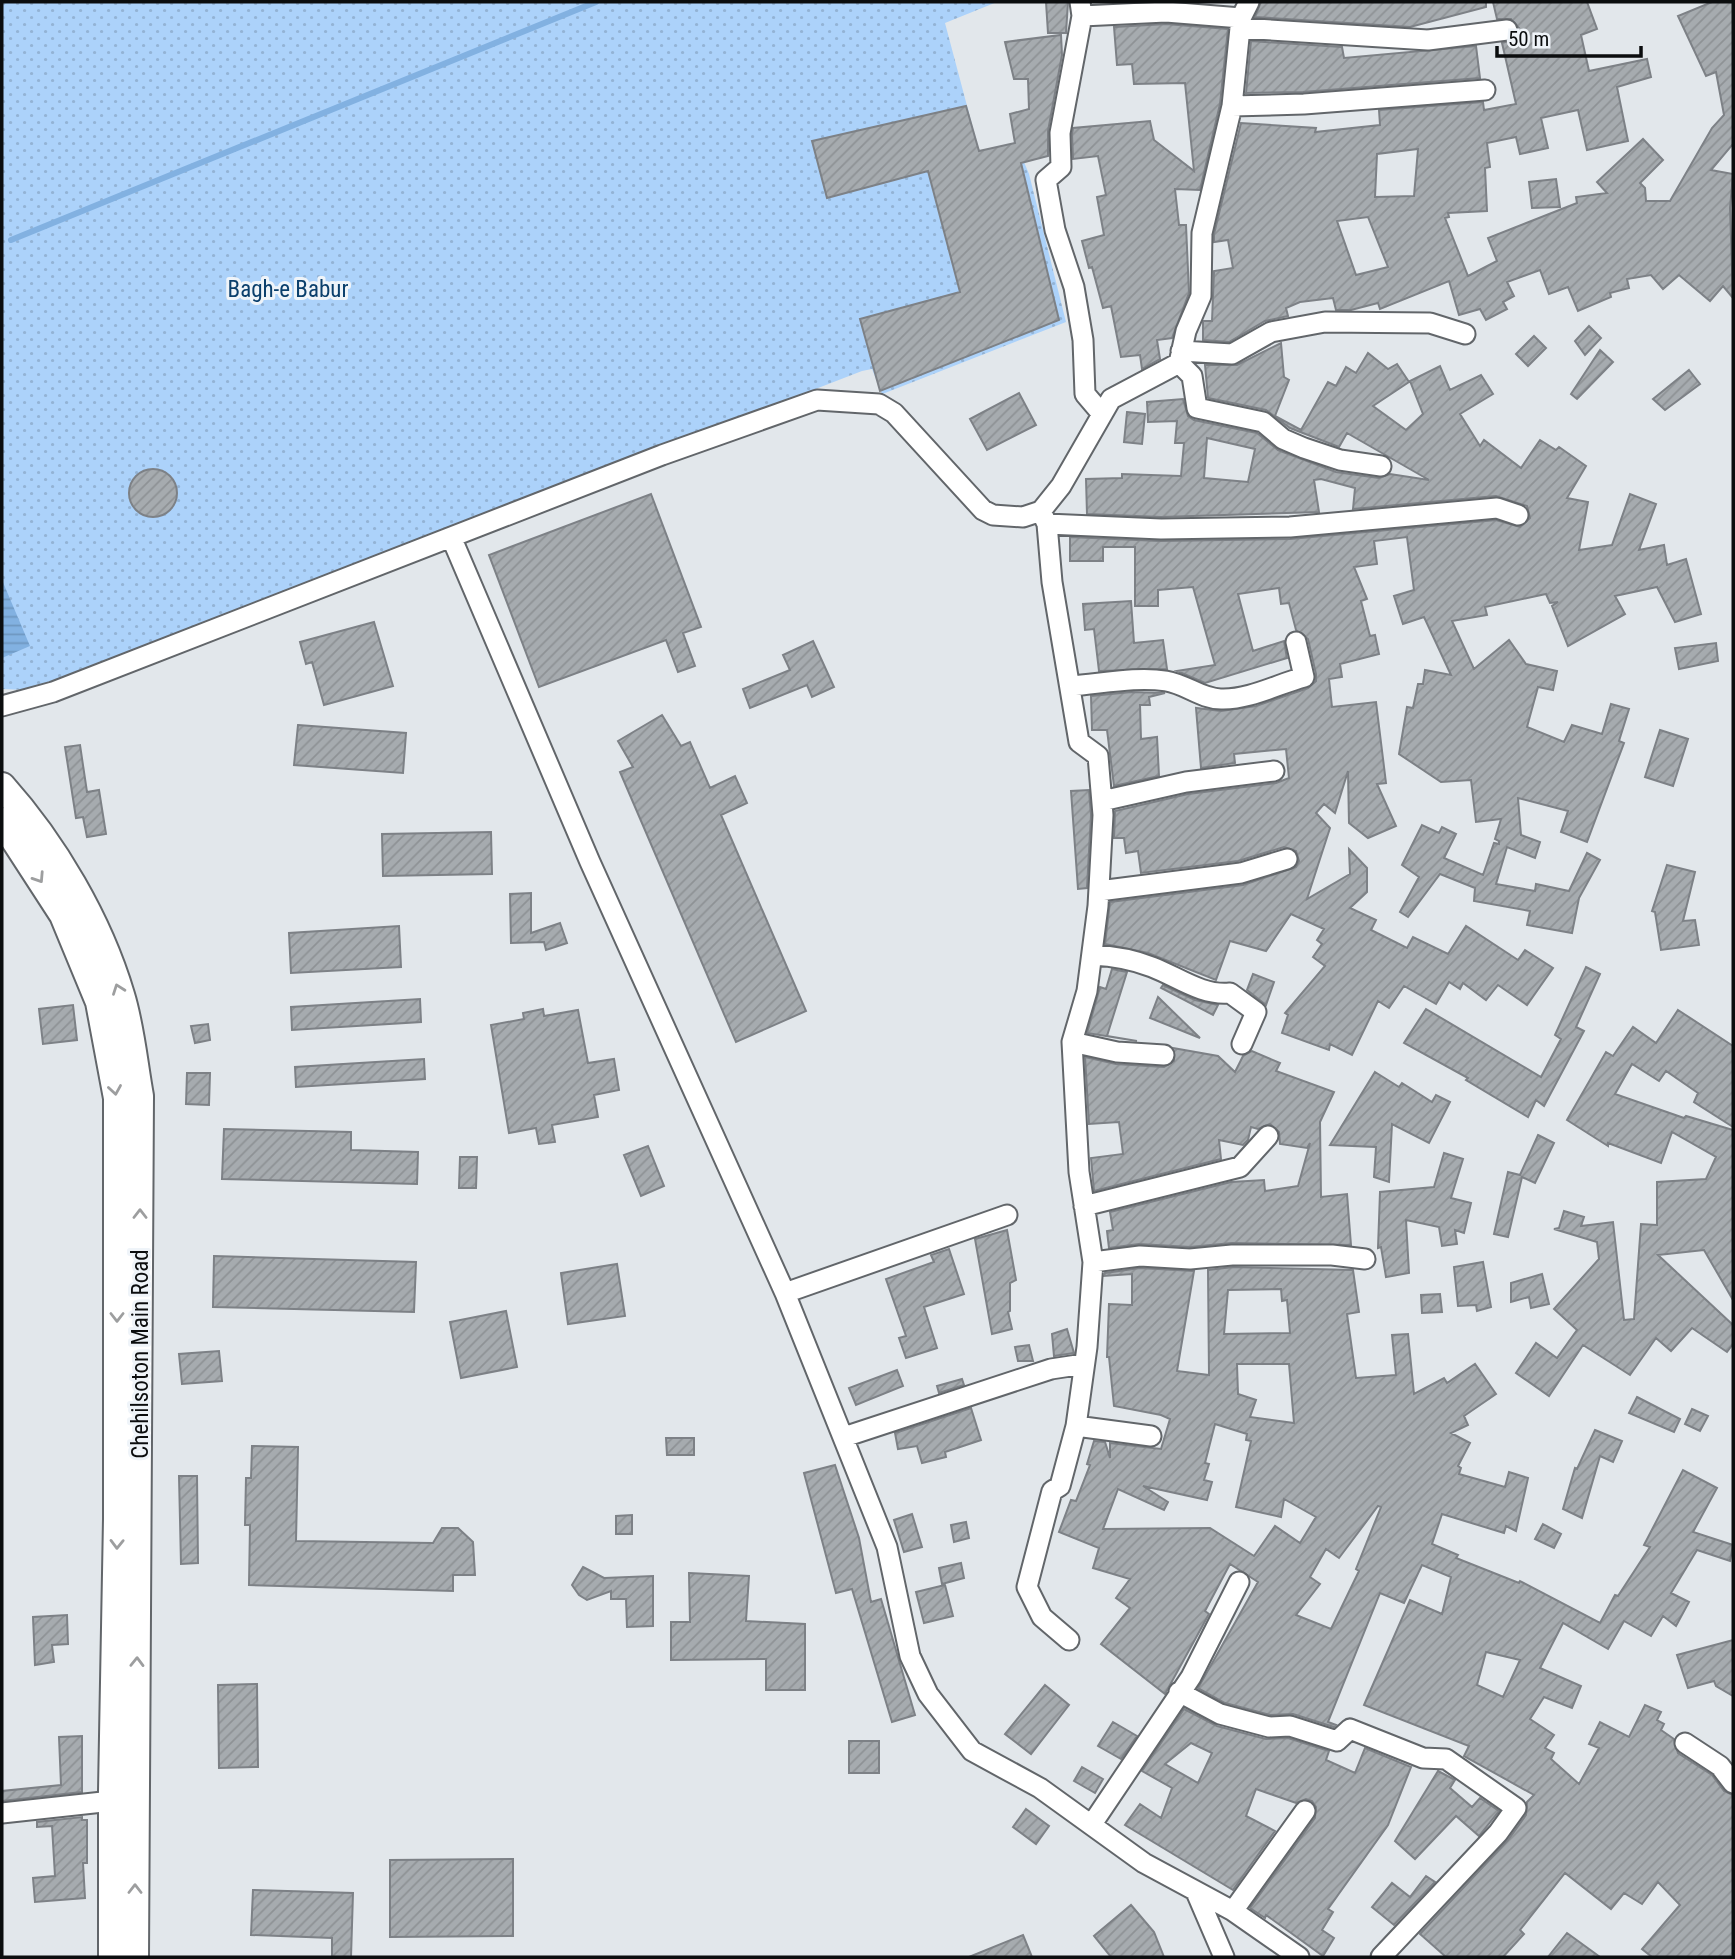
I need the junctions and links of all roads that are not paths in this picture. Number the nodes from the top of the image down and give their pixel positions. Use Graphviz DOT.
graph roads {
  1 [pos="1081,9"];
  2 [pos="1243,16"];
  3 [pos="1507,30"];
  4 [pos="1485,90"];
  5 [pos="1231,106"];
  6 [pos="1465,334"];
  7 [pos="1180,357"];
  8 [pos="1102,414"];
  9 [pos="1381,466"];
  10 [pos="1518,515"];
  11 [pos="1044,517"];
  12 [pos="452,539"];
  13 [pos="1296,642"];
  14 [pos="1070,686"];
  15 [pos="2,706"];
  16 [pos="1274,771"];
  17 [pos="2,786"];
  18 [pos="1102,801"];
  19 [pos="2,821"];
  20 [pos="1287,859"];
  21 [pos="1099,891"];
  22 [pos="1091,955"];
  23 [pos="1072,1042"];
  24 [pos="1242,1044"];
  25 [pos="1164,1055"];
  26 [pos="1268,1136"];
  27 [pos="1084,1206"];
  28 [pos="1007,1215"];
  29 [pos="1365,1259"];
  30 [pos="1093,1262"];
  31 [pos="785,1293"];
  32 [pos="1084,1364"];
  33 [pos="1076,1426"];
  34 [pos="1151,1436"];
  35 [pos="844,1437"];
  36 [pos="1239,1582"];
  37 [pos="1069,1640"];
  38 [pos="1179,1692"];
  39 [pos="1685,1743"];
  40 [pos="1733,1783"];
  41 [pos="112,1801"];
  42 [pos="1305,1811"];
  43 [pos="2,1813"];
  44 [pos="1092,1824"];
  45 [pos="1196,1892"];
  46 [pos="1233,1912"];
  47 [pos="112,1957"];
  48 [pos="135,1957"];
  49 [pos="1224,1957"];
  50 [pos="1298,1957"];
  51 [pos="1381,1957"];
  1 -- 2 [label="street"];
  1 -- 8 [label="street"];
  2 -- 3 [label="street"];
  2 -- 5 [label="street"];
  4 -- 5 [label="street"];
  5 -- 7 [label="street"];
  6 -- 7 [label="street"];
  7 -- 8 [label="street"];
  7 -- 9 [label="street"];
  8 -- 11 [label="street"];
  10 -- 11 [label="street"];
  11 -- 12 [label="street"];
  11 -- 14 [label="street"];
  12 -- 15 [label="street"];
  12 -- 31 [label="street"];
  13 -- 14 [label="street"];
  14 -- 18 [label="street"];
  16 -- 18 [label="street"];
  48 -- 17 [label="main road, Chehilsoton Main Road, one-way"];
  18 -- 21 [label="street"];
  19 -- 41 [label="main road, Chehilsoton Main Road, one-way"];
  20 -- 21 [label="street"];
  21 -- 22 [label="street"];
  22 -- 23 [label="street"];
  22 -- 24 [label="street"];
  23 -- 25 [label="street"];
  23 -- 27 [label="street"];
  26 -- 27 [label="street"];
  27 -- 30 [label="street"];
  28 -- 31 [label="street"];
  29 -- 30 [label="street"];
  30 -- 32 [label="street"];
  31 -- 35 [label="street"];
  32 -- 33 [label="street"];
  32 -- 35 [label="street"];
  33 -- 34 [label="street"];
  33 -- 37 [label="street"];
  35 -- 44 [label="street"];
  36 -- 38 [label="street"];
  38 -- 44 [label="street"];
  38 -- 51 [label="street"];
  39 -- 40 [label="street"];
  41 -- 43 [label="street"];
  41 -- 47 [label="main road, Chehilsoton Main Road"];
  42 -- 46 [label="street"];
  44 -- 45 [label="street"];
  45 -- 46 [label="street"];
  45 -- 49 [label="street"];
  46 -- 50 [label="street"];
}
